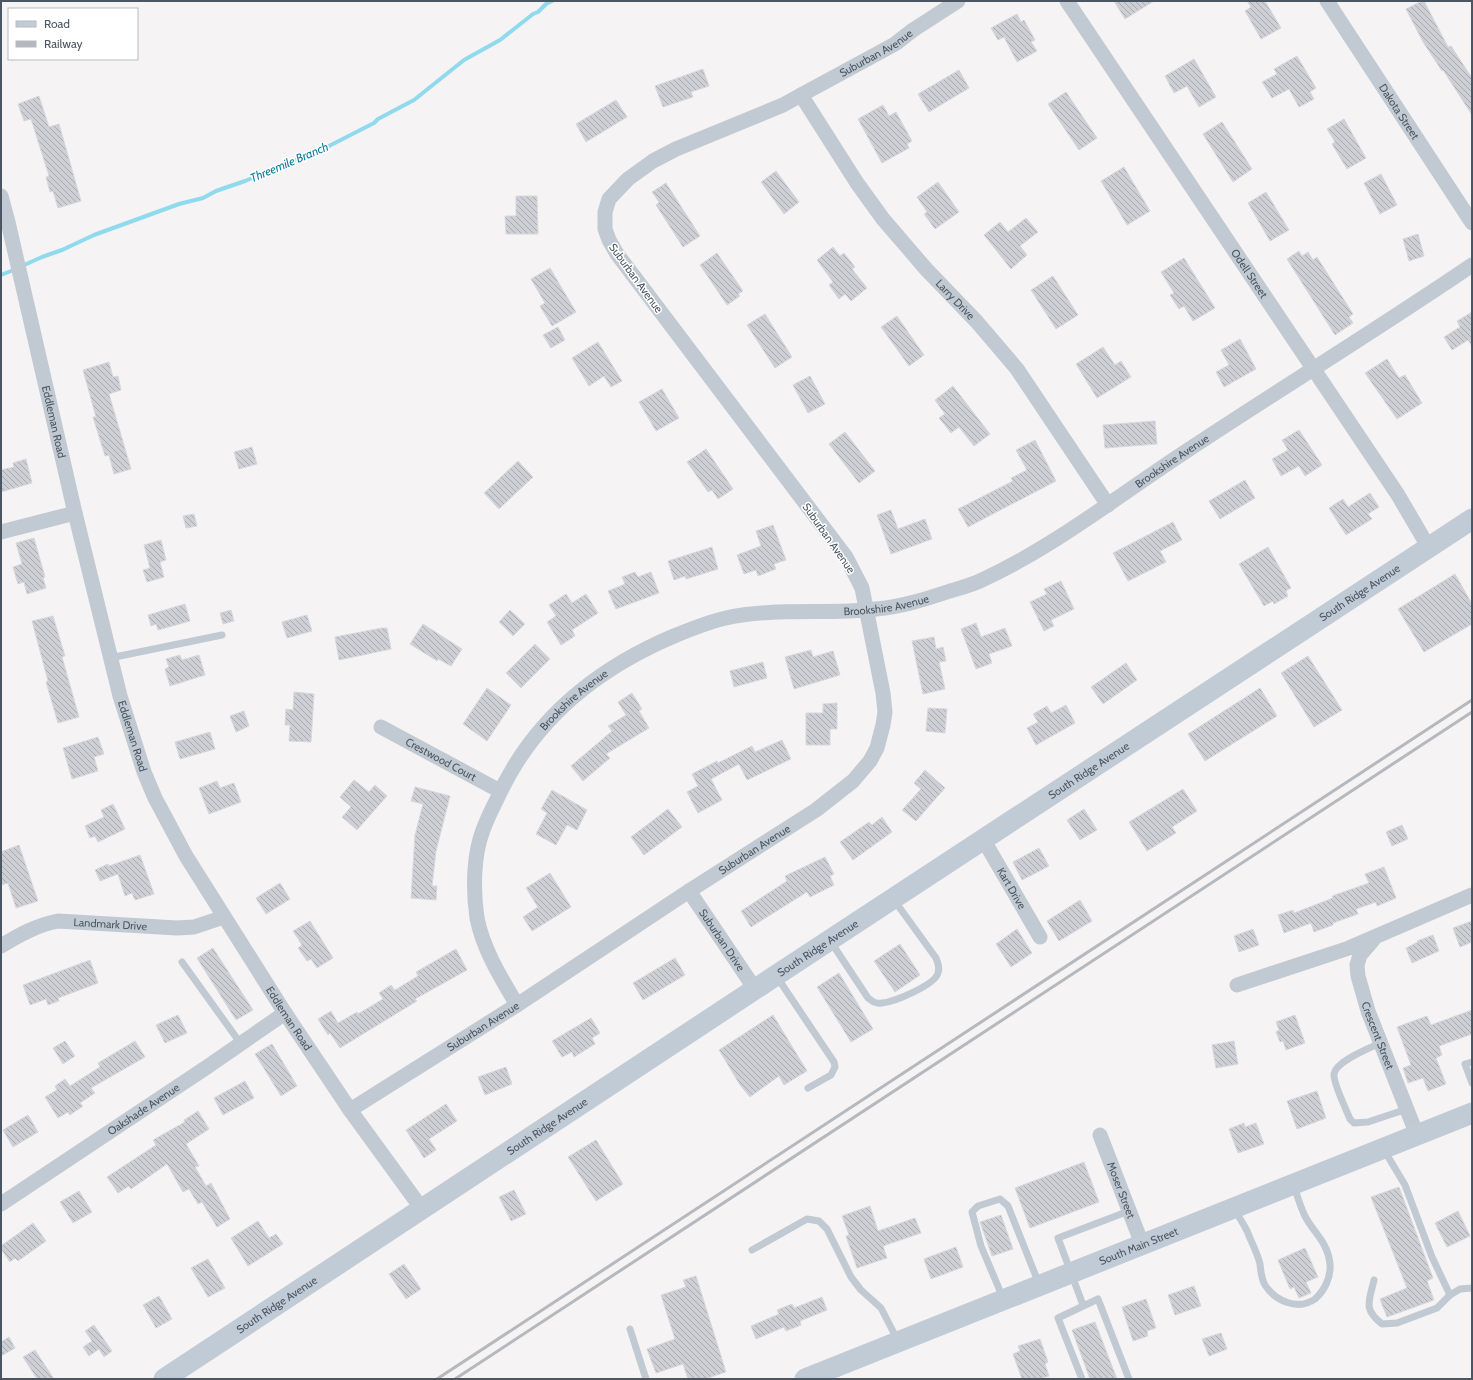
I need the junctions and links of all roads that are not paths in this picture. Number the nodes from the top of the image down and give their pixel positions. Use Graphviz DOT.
graph roads {
  1 [pos="958,1"];
  2 [pos="1068,1"];
  3 [pos="1327,1"];
  4 [pos="801,95"];
  5 [pos="1,196"];
  6 [pos="1472,223"];
  7 [pos="1472,265"];
  8 [pos="1313,370"];
  9 [pos="1108,505"];
  10 [pos="76,513"];
  11 [pos="1472,519"];
  12 [pos="1,532"];
  13 [pos="1429,548"];
  14 [pos="866,610"];
  15 [pos="222,635"];
  16 [pos="110,658"];
  17 [pos="381,727"];
  18 [pos="500,791"];
  19 [pos="984,839"];
  20 [pos="689,892"];
  21 [pos="1472,895"];
  22 [pos="893,899"];
  23 [pos="224,918"];
  24 [pos="1040,937"];
  25 [pos="1375,938"];
  26 [pos="830,940"];
  27 [pos="1,946"];
  28 [pos="182,962"];
  29 [pos="775,976"];
  30 [pos="1237,985"];
  31 [pos="755,989"];
  32 [pos="517,1005"];
  33 [pos="285,1013"];
  34 [pos="1380,1043"];
  35 [pos="240,1044"];
  36 [pos="1472,1062"];
  37 [pos="1472,1082"];
  38 [pos="808,1088"];
  39 [pos="1407,1109"];
  40 [pos="350,1110"];
  41 [pos="1472,1113"];
  42 [pos="1100,1135"];
  43 [pos="1417,1135"];
  44 [pos="1384,1148"];
  45 [pos="1294,1185"];
  46 [pos="1,1204"];
  47 [pos="1235,1208"];
  48 [pos="422,1209"];
  49 [pos="1129,1211"];
  50 [pos="1142,1244"];
  51 [pos="752,1250"];
  52 [pos="1071,1273"];
  53 [pos="1374,1280"];
  54 [pos="1039,1286"];
  55 [pos="1472,1288"];
  56 [pos="1450,1295"];
  57 [pos="1004,1300"];
  58 [pos="1083,1305"];
  59 [pos="630,1329"];
  60 [pos="898,1341"];
  61 [pos="164,1379"];
  62 [pos="646,1379"];
  63 [pos="805,1379"];
  64 [pos="1082,1379"];
  65 [pos="1129,1379"];
  1 -- 4 [label="street, Suburban Avenue"];
  2 -- 8 [label="street, Odell Street"];
  3 -- 6 [label="street, Dakota Street"];
  4 -- 9 [label="street, Larry Drive"];
  4 -- 14 [label="street, Suburban Avenue"];
  5 -- 10 [label="street, Eddleman Road"];
  7 -- 8 [label="street, Brookshire Avenue"];
  8 -- 9 [label="street, Brookshire Avenue"];
  8 -- 13 [label="street, Odell Street"];
  9 -- 14 [label="street, Brookshire Avenue"];
  10 -- 12 [label="street"];
  10 -- 16 [label="street, Eddleman Road"];
  11 -- 13 [label="street, South Ridge Avenue"];
  13 -- 19 [label="street, South Ridge Avenue"];
  14 -- 18 [label="street, Brookshire Avenue"];
  14 -- 20 [label="street, Suburban Avenue"];
  15 -- 16 [label="lane"];
  16 -- 23 [label="street, Eddleman Road"];
  17 -- 18 [label="street, Crestwood Court"];
  18 -- 32 [label="street, Brookshire Avenue"];
  19 -- 22 [label="street, South Ridge Avenue"];
  19 -- 24 [label="street, Kart Drive"];
  20 -- 31 [label="street, Suburban Drive"];
  20 -- 32 [label="street, Suburban Avenue"];
  21 -- 25 [label="street, Crescent Street"];
  22 -- 26 [label="street, South Ridge Avenue"];
  22 -- 26 [label="lane"];
  23 -- 27 [label="street, Landmark Drive"];
  23 -- 33 [label="street, Eddleman Road"];
  25 -- 30 [label="street, Crescent Street"];
  25 -- 34 [label="street, Crescent Street"];
  26 -- 29 [label="street, South Ridge Avenue"];
  28 -- 35 [label="lane"];
  29 -- 31 [label="street, South Ridge Avenue"];
  29 -- 38 [label="lane"];
  31 -- 48 [label="street, South Ridge Avenue"];
  32 -- 40 [label="street, Suburban Avenue"];
  33 -- 35 [label="street, Oakshade Avenue"];
  33 -- 40 [label="street, Eddleman Road"];
  34 -- 39 [label="street, Crescent Street"];
  34 -- 39 [label="lane"];
  35 -- 46 [label="street, Oakshade Avenue"];
  36 -- 37 [label="lane"];
  39 -- 43 [label="street, Crescent Street"];
  40 -- 48 [label="street, Eddleman Road"];
  41 -- 43 [label="street, South Main Street"];
  42 -- 49 [label="street, Moser Street"];
  43 -- 44 [label="street, South Main Street"];
  44 -- 45 [label="street, South Main Street"];
  44 -- 56 [label="lane"];
  45 -- 47 [label="street, South Main Street"];
  45 -- 47 [label="lane"];
  47 -- 50 [label="street, South Main Street"];
  48 -- 61 [label="street, South Ridge Avenue"];
  49 -- 50 [label="street, Moser Street"];
  49 -- 52 [label="lane"];
  50 -- 52 [label="street, South Main Street"];
  51 -- 60 [label="lane"];
  52 -- 54 [label="street, South Main Street"];
  52 -- 58 [label="lane"];
  53 -- 56 [label="lane"];
  54 -- 57 [label="street, South Main Street"];
  54 -- 57 [label="lane"];
  55 -- 56 [label="lane"];
  57 -- 60 [label="street, South Main Street"];
  58 -- 64 [label="lane"];
  58 -- 65 [label="lane"];
  59 -- 62 [label="lane"];
  60 -- 63 [label="street, South Main Street"];
}
